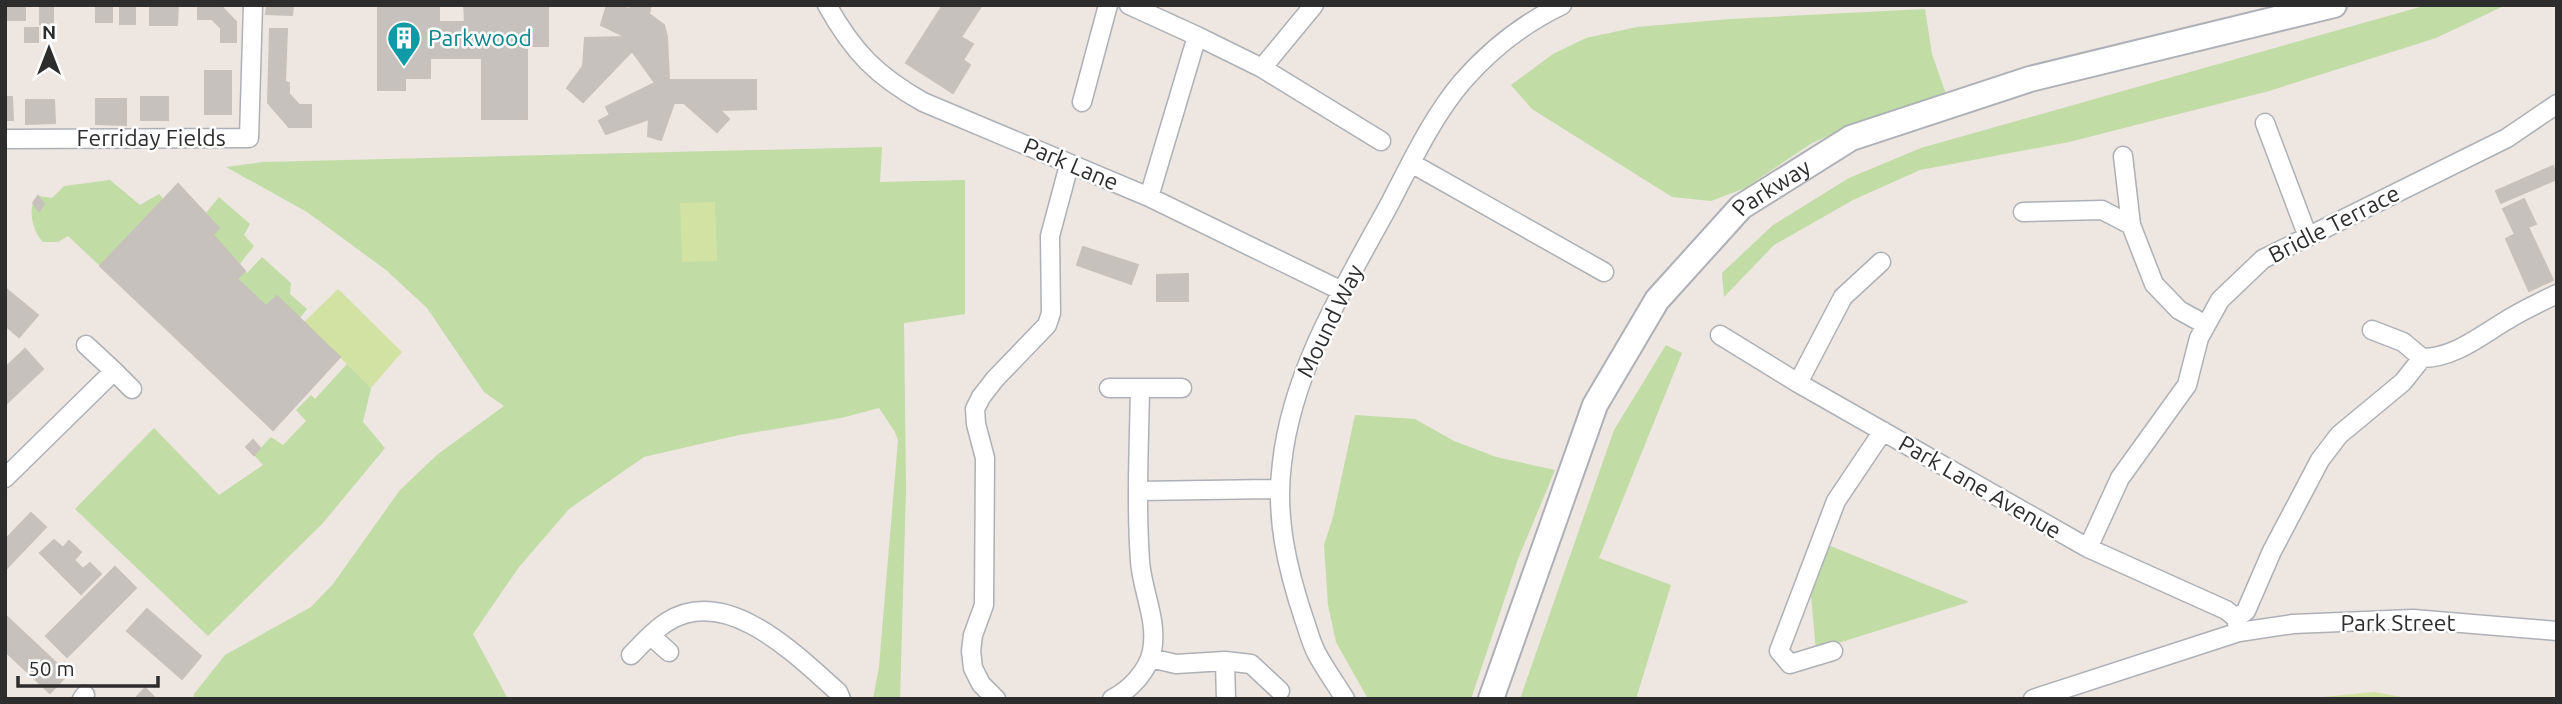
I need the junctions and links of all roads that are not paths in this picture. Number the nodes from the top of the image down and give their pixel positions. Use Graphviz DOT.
graph roads {
  1 [pos="253,5"];
  2 [pos="827,5"];
  3 [pos="1108,5"];
  4 [pos="1129,5"];
  5 [pos="1314,5"];
  6 [pos="1562,5"];
  7 [pos="2334,5"];
  8 [pos="1198,36"];
  9 [pos="1262,68"];
  10 [pos="1082,102"];
  11 [pos="2557,104"];
  12 [pos="2265,123"];
  13 [pos="5,139"];
  14 [pos="1381,141"];
  15 [pos="2123,156"];
  16 [pos="1411,163"];
  17 [pos="1069,164"];
  18 [pos="1149,197"];
  19 [pos="2023,212"];
  20 [pos="2132,225"];
  21 [pos="2308,237"];
  22 [pos="1881,262"];
  23 [pos="1604,272"];
  24 [pos="1342,291"];
  25 [pos="2557,294"];
  26 [pos="2206,325"];
  27 [pos="2372,330"];
  28 [pos="1720,335"];
  29 [pos="86,345"];
  30 [pos="2422,358"];
  31 [pos="114,372"];
  32 [pos="1798,383"];
  33 [pos="132,388"];
  34 [pos="1109,388"];
  35 [pos="1140,388"];
  36 [pos="1182,388"];
  37 [pos="1883,431"];
  38 [pos="5,478"];
  39 [pos="1280,489"];
  40 [pos="1139,491"];
  41 [pos="2088,548"];
  42 [pos="2237,625"];
  43 [pos="2557,631"];
  44 [pos="652,636"];
  45 [pos="1833,651"];
  46 [pos="669,652"];
  47 [pos="631,655"];
  48 [pos="1150,658"];
  49 [pos="1225,661"];
  50 [pos="1280,691"];
  51 [pos="988,696"];
  52 [pos="841,699"];
  53 [pos="1112,699"];
  54 [pos="1226,699"];
  55 [pos="1345,699"];
  56 [pos="1491,699"];
  57 [pos="2033,699"];
  1 -- 13 [label="street, Ferriday Fields"];
  2 -- 17 [label="street, Park Lane"];
  3 -- 10 [label="street"];
  4 -- 8 [label="street"];
  5 -- 9 [label="street"];
  6 -- 16 [label="street, Mound Way"];
  7 -- 56 [label="main road, Parkway"];
  8 -- 9 [label="street"];
  8 -- 18 [label="street"];
  9 -- 14 [label="street"];
  11 -- 21 [label="street, Bridle Terrace"];
  12 -- 21 [label="street"];
  15 -- 20 [label="street"];
  16 -- 23 [label="street"];
  16 -- 24 [label="street, Mound Way"];
  17 -- 18 [label="street, Park Lane"];
  17 -- 51 [label="street"];
  18 -- 24 [label="street, Park Lane"];
  19 -- 20 [label="street"];
  20 -- 26 [label="street"];
  21 -- 26 [label="street, Bridle Terrace"];
  22 -- 32 [label="street"];
  24 -- 39 [label="street, Mound Way"];
  25 -- 30 [label="street"];
  26 -- 41 [label="street, Bridle Terrace"];
  27 -- 30 [label="street"];
  28 -- 32 [label="street, Park Lane Avenue"];
  29 -- 31 [label="street"];
  30 -- 42 [label="street"];
  31 -- 33 [label="street"];
  31 -- 38 [label="street"];
  32 -- 37 [label="street, Park Lane Avenue"];
  34 -- 35 [label="street"];
  35 -- 36 [label="street"];
  35 -- 40 [label="street"];
  37 -- 41 [label="street, Park Lane Avenue"];
  37 -- 45 [label="street"];
  39 -- 40 [label="street"];
  39 -- 55 [label="street, Mound Way"];
  40 -- 48 [label="street"];
  41 -- 42 [label="street, Park Lane Avenue"];
  42 -- 43 [label="street, Park Street"];
  42 -- 57 [label="street, Park Street"];
  44 -- 46 [label="street"];
  44 -- 47 [label="street"];
  44 -- 52 [label="street"];
  48 -- 49 [label="street"];
  48 -- 53 [label="street"];
  49 -- 50 [label="street"];
  49 -- 54 [label="street"];
}
